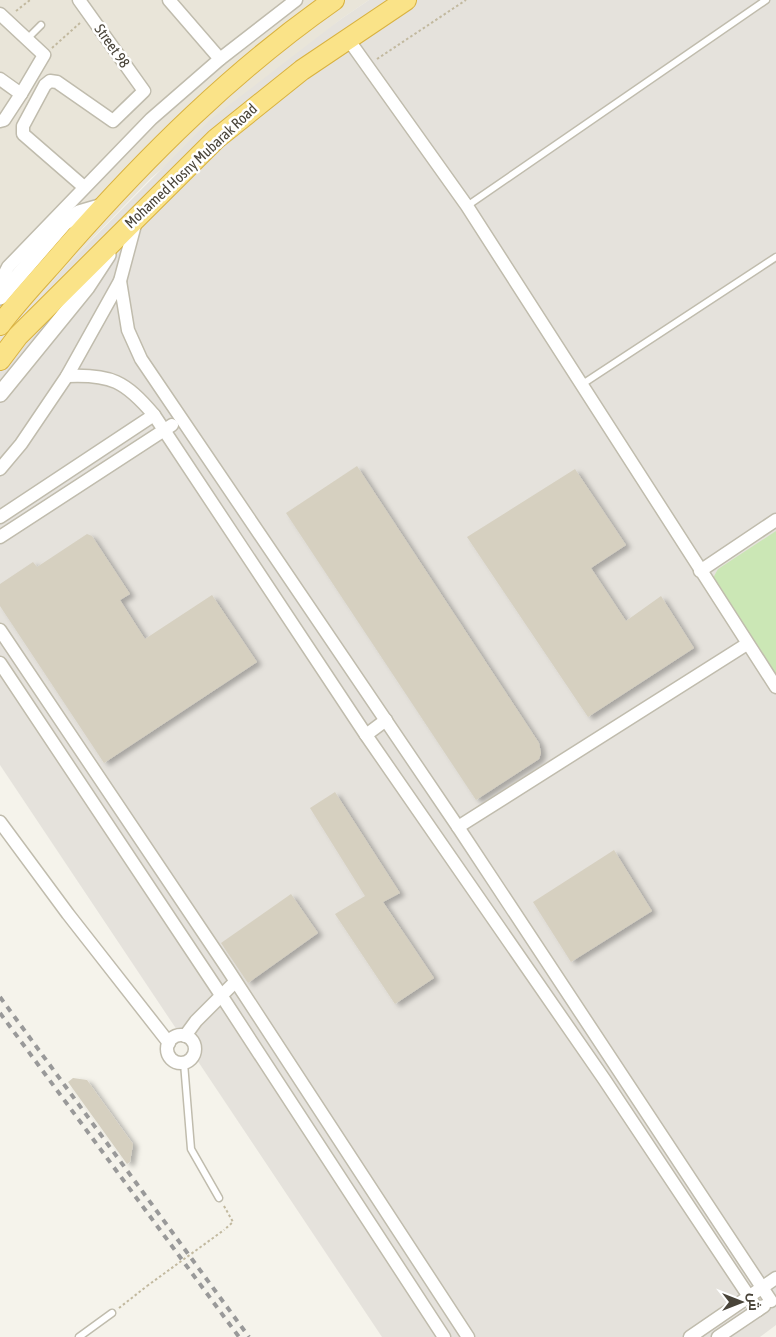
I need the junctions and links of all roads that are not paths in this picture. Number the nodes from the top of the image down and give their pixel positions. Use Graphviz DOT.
graph roads {
  1 [pos="79,0"];
  2 [pos="170,0"];
  3 [pos="295,0"];
  4 [pos="334,0"];
  5 [pos="406,0"];
  6 [pos="766,0"];
  7 [pos="3,17"];
  8 [pos="42,25"];
  9 [pos="27,39"];
  10 [pos="348,39"];
  11 [pos="220,59"];
  12 [pos="0,79"];
  13 [pos="21,94"];
  14 [pos="0,121"];
  15 [pos="84,187"];
  16 [pos="103,206"];
  17 [pos="467,206"];
  18 [pos="137,216"];
  19 [pos="120,232"];
  20 [pos="776,257"];
  21 [pos="120,281"];
  22 [pos="1,293"];
  23 [pos="0,325"];
  24 [pos="0,360"];
  25 [pos="67,376"];
  26 [pos="581,385"];
  27 [pos="0,394"];
  28 [pos="154,415"];
  29 [pos="181,420"];
  30 [pos="165,430"];
  31 [pos="0,469"];
  32 [pos="0,517"];
  33 [pos="776,520"];
  34 [pos="0,537"];
  35 [pos="700,571"];
  36 [pos="315,616"];
  37 [pos="0,630"];
  38 [pos="296,630"];
  39 [pos="747,644"];
  40 [pos="0,663"];
  41 [pos="776,687"];
  42 [pos="386,720"];
  43 [pos="366,735"];
  44 [pos="0,822"];
  45 [pos="458,827"];
  46 [pos="493,881"];
  47 [pos="475,893"];
  48 [pos="235,982"];
  49 [pos="221,995"];
  50 [pos="185,1036"];
  51 [pos="169,1042"];
  52 [pos="184,1063"];
  53 [pos="339,1141"];
  54 [pos="324,1152"];
  55 [pos="219,1198"];
  56 [pos="776,1278"];
  57 [pos="763,1287"];
  58 [pos="750,1296"];
  59 [pos="774,1300"];
  60 [pos="758,1310"];
  61 [pos="112,1313"];
  62 [pos="80,1337"];
  63 [pos="444,1337"];
  64 [pos="468,1337"];
  65 [pos="690,1337"];
  66 [pos="718,1337"];
  1 -- 15 [label="street, Street 98"];
  2 -- 11 [label="street"];
  3 -- 11 [label="street"];
  4 -- 16 [label="highway, Mohamed Hosny Mubarak Road"];
  5 -- 10 [label="highway, Mohamed Hosny Mubarak Road"];
  6 -- 17 [label="lane"];
  7 -- 9 [label="street"];
  8 -- 9 [label="lane"];
  9 -- 13 [label="street"];
  10 -- 17 [label="street"];
  10 -- 18 [label="highway, Mohamed Hosny Mubarak Road"];
  11 -- 15 [label="street"];
  12 -- 13 [label="street"];
  13 -- 14 [label="street"];
  15 -- 22 [label="street"];
  16 -- 22 [label="street"];
  16 -- 23 [label="highway, Mohamed Hosny Mubarak Road"];
  17 -- 26 [label="street"];
  18 -- 19 [label="highway, Mohamed Hosny Mubarak Road"];
  18 -- 21 [label="street"];
  19 -- 24 [label="highway, Mohamed Hosny Mubarak Road"];
  19 -- 27 [label="street"];
  20 -- 26 [label="lane"];
  21 -- 25 [label="street"];
  21 -- 29 [label="street"];
  25 -- 28 [label="street"];
  25 -- 31 [label="street"];
  26 -- 35 [label="street"];
  28 -- 30 [label="street"];
  28 -- 32 [label="street"];
  29 -- 30 [label="street"];
  29 -- 36 [label="street"];
  30 -- 34 [label="street"];
  30 -- 38 [label="street"];
  33 -- 35 [label="street"];
  35 -- 39 [label="street"];
  36 -- 38 [label="street"];
  36 -- 42 [label="street"];
  37 -- 48 [label="street"];
  38 -- 43 [label="street"];
  39 -- 41 [label="street"];
  39 -- 45 [label="street"];
  40 -- 49 [label="street"];
  42 -- 43 [label="street"];
  42 -- 45 [label="street"];
  43 -- 47 [label="street"];
  44 -- 51 [label="street"];
  45 -- 46 [label="street"];
  46 -- 47 [label="street"];
  46 -- 57 [label="street"];
  47 -- 58 [label="street"];
  48 -- 49 [label="street"];
  48 -- 53 [label="street"];
  49 -- 50 [label="street"];
  49 -- 54 [label="street"];
  50 -- 51 [label="street"];
  50 -- 52 [label="street"];
  51 -- 52 [label="street"];
  52 -- 55 [label="lane"];
  53 -- 54 [label="street"];
  53 -- 64 [label="street"];
  54 -- 63 [label="street"];
  56 -- 57 [label="street"];
  57 -- 58 [label="street"];
  57 -- 59 [label="street"];
  58 -- 60 [label="street"];
  58 -- 65 [label="street"];
  59 -- 60 [label="street"];
  60 -- 66 [label="street"];
  61 -- 62 [label="lane"];
}
